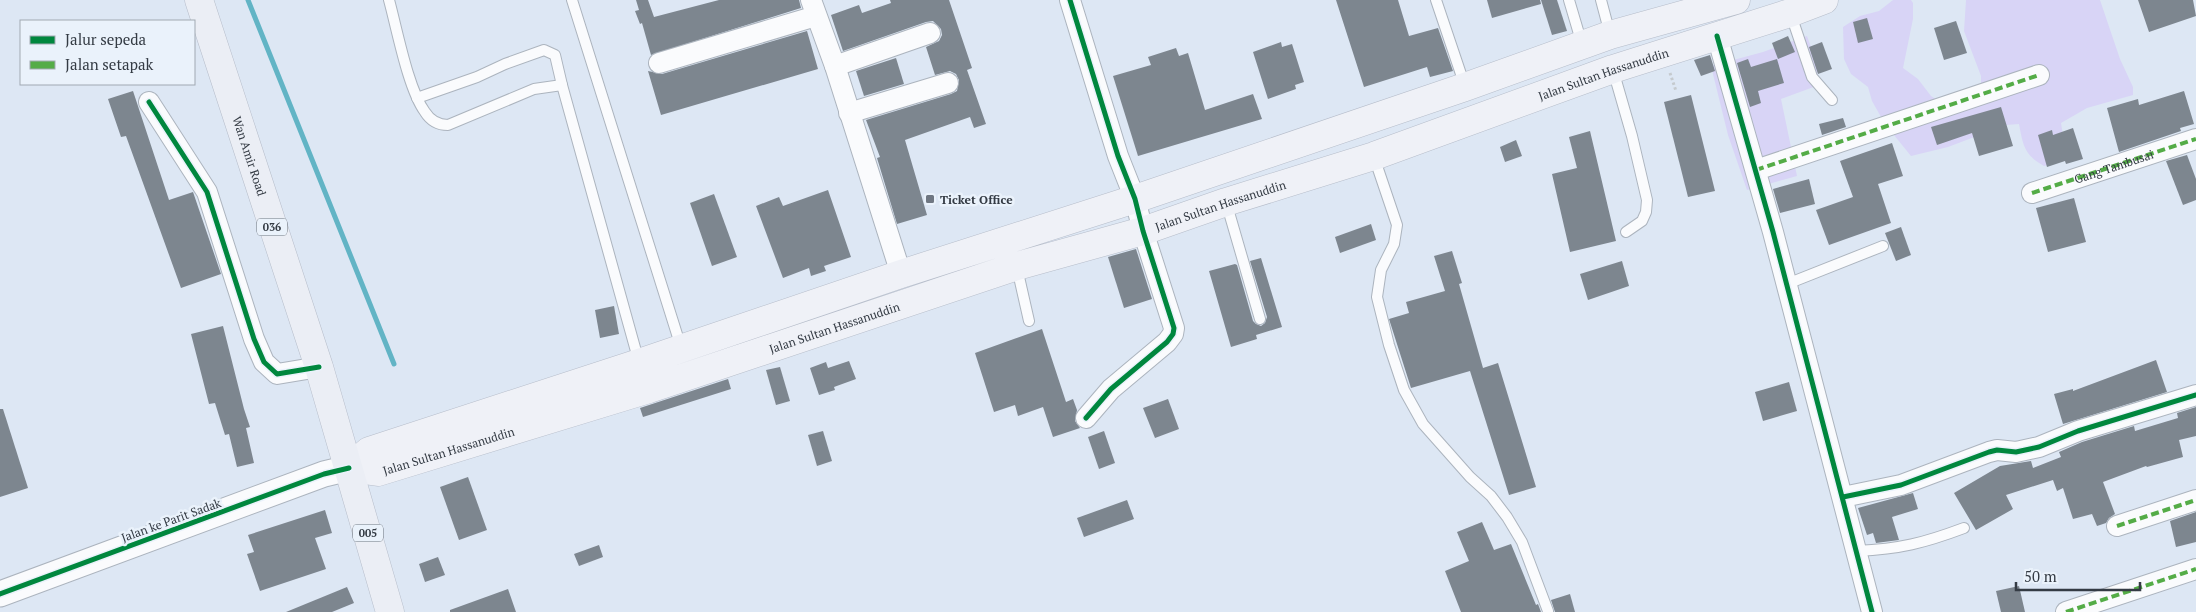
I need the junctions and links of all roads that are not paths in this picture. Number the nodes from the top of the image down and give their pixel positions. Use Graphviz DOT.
graph roads {
  1 [pos="199,0"];
  2 [pos="389,0"];
  3 [pos="572,0"];
  4 [pos="1070,0"];
  5 [pos="1436,0"];
  6 [pos="1569,0"];
  7 [pos="1601,0"];
  8 [pos="1736,0"];
  9 [pos="1819,1"];
  10 [pos="1701,5"];
  11 [pos="813,8"];
  12 [pos="1790,13"];
  13 [pos="930,33"];
  14 [pos="1610,35"];
  15 [pos="1717,36"];
  16 [pos="1582,46"];
  17 [pos="660,62"];
  18 [pos="835,66"];
  19 [pos="1613,69"];
  20 [pos="2039,75"];
  21 [pos="948,83"];
  22 [pos="562,85"];
  23 [pos="1465,87"];
  24 [pos="417,98"];
  25 [pos="1832,100"];
  26 [pos="149,102"];
  27 [pos="849,113"];
  28 [pos="2196,139"];
  29 [pos="1374,156"];
  30 [pos="1756,170"];
  31 [pos="2032,194"];
  32 [pos="1135,199"];
  33 [pos="1226,202"];
  34 [pos="1142,231"];
  35 [pos="1626,232"];
  36 [pos="1883,246"];
  37 [pos="1017,266"];
  38 [pos="901,274"];
  39 [pos="1787,284"];
  40 [pos="1260,319"];
  41 [pos="1029,321"];
  42 [pos="682,349"];
  43 [pos="639,363"];
  44 [pos="319,367"];
  45 [pos="692,373"];
  46 [pos="649,389"];
  47 [pos="2196,395"];
  48 [pos="1086,418"];
  49 [pos="347,461"];
  50 [pos="1843,497"];
  51 [pos="2196,500"];
  52 [pos="2117,526"];
  53 [pos="1964,528"];
  54 [pos="1857,551"];
  55 [pos="2196,569"];
  56 [pos="0,594"];
  57 [pos="1548,611"];
  58 [pos="390,612"];
  59 [pos="1872,612"];
  60 [pos="2066,612"];
  1 -- 44 [label="highway, Wan Amir Road / 036"];
  2 -- 24 [label="lane"];
  3 -- 42 [label="lane"];
  4 -- 32 [label="street"];
  5 -- 23 [label="lane"];
  6 -- 16 [label="lane"];
  7 -- 14 [label="lane"];
  8 -- 10 [label="main road, Jalan Sultan Hassanuddin"];
  9 -- 12 [label="main road, Jalan Sultan Hassanuddin"];
  10 -- 14 [label="main road, Jalan Sultan Hassanuddin"];
  11 -- 17 [label="street"];
  11 -- 18 [label="street"];
  12 -- 15 [label="main road, Jalan Sultan Hassanuddin"];
  12 -- 25 [label="lane"];
  13 -- 18 [label="street"];
  14 -- 16 [label="main road, Jalan Sultan Hassanuddin"];
  15 -- 19 [label="main road, Jalan Sultan Hassanuddin"];
  15 -- 30 [label="street"];
  16 -- 23 [label="main road, Jalan Sultan Hassanuddin"];
  18 -- 27 [label="street"];
  19 -- 29 [label="main road, Jalan Sultan Hassanuddin"];
  19 -- 35 [label="lane"];
  20 -- 30 [label="street"];
  21 -- 27 [label="street"];
  22 -- 24 [label="lane"];
  22 -- 24 [label="lane"];
  22 -- 43 [label="lane"];
  23 -- 32 [label="main road, Jalan Sultan Hassanuddin"];
  26 -- 44 [label="street"];
  27 -- 38 [label="street"];
  28 -- 31 [label="street, Gang Tambusai"];
  29 -- 33 [label="main road, Jalan Sultan Hassanuddin"];
  29 -- 57 [label="lane"];
  30 -- 39 [label="street"];
  32 -- 34 [label="street"];
  32 -- 38 [label="main road, Jalan Sultan Hassanuddin"];
  33 -- 34 [label="main road, Jalan Sultan Hassanuddin"];
  33 -- 40 [label="lane"];
  34 -- 37 [label="main road, Jalan Sultan Hassanuddin"];
  34 -- 48 [label="street"];
  36 -- 39 [label="lane"];
  37 -- 41 [label="lane"];
  37 -- 45 [label="main road, Jalan Sultan Hassanuddin"];
  38 -- 42 [label="main road, Jalan Sultan Hassanuddin"];
  39 -- 50 [label="street"];
  42 -- 43 [label="main road, Jalan Sultan Hassanuddin"];
  42 -- 45 [label="main road"];
  43 -- 46 [label="main road"];
  43 -- 49 [label="main road, Jalan Sultan Hassanuddin"];
  44 -- 49 [label="highway, Wan Amir Road / 036"];
  45 -- 46 [label="main road, Jalan Sultan Hassanuddin"];
  46 -- 49 [label="main road, Jalan Sultan Hassanuddin"];
  47 -- 50 [label="street"];
  49 -- 56 [label="street, Jalan ke Parit Sadak"];
  49 -- 58 [label="highway, 005"];
  50 -- 54 [label="street"];
  51 -- 52 [label="street"];
  53 -- 54 [label="lane"];
  54 -- 59 [label="street"];
  55 -- 60 [label="street"];
}
